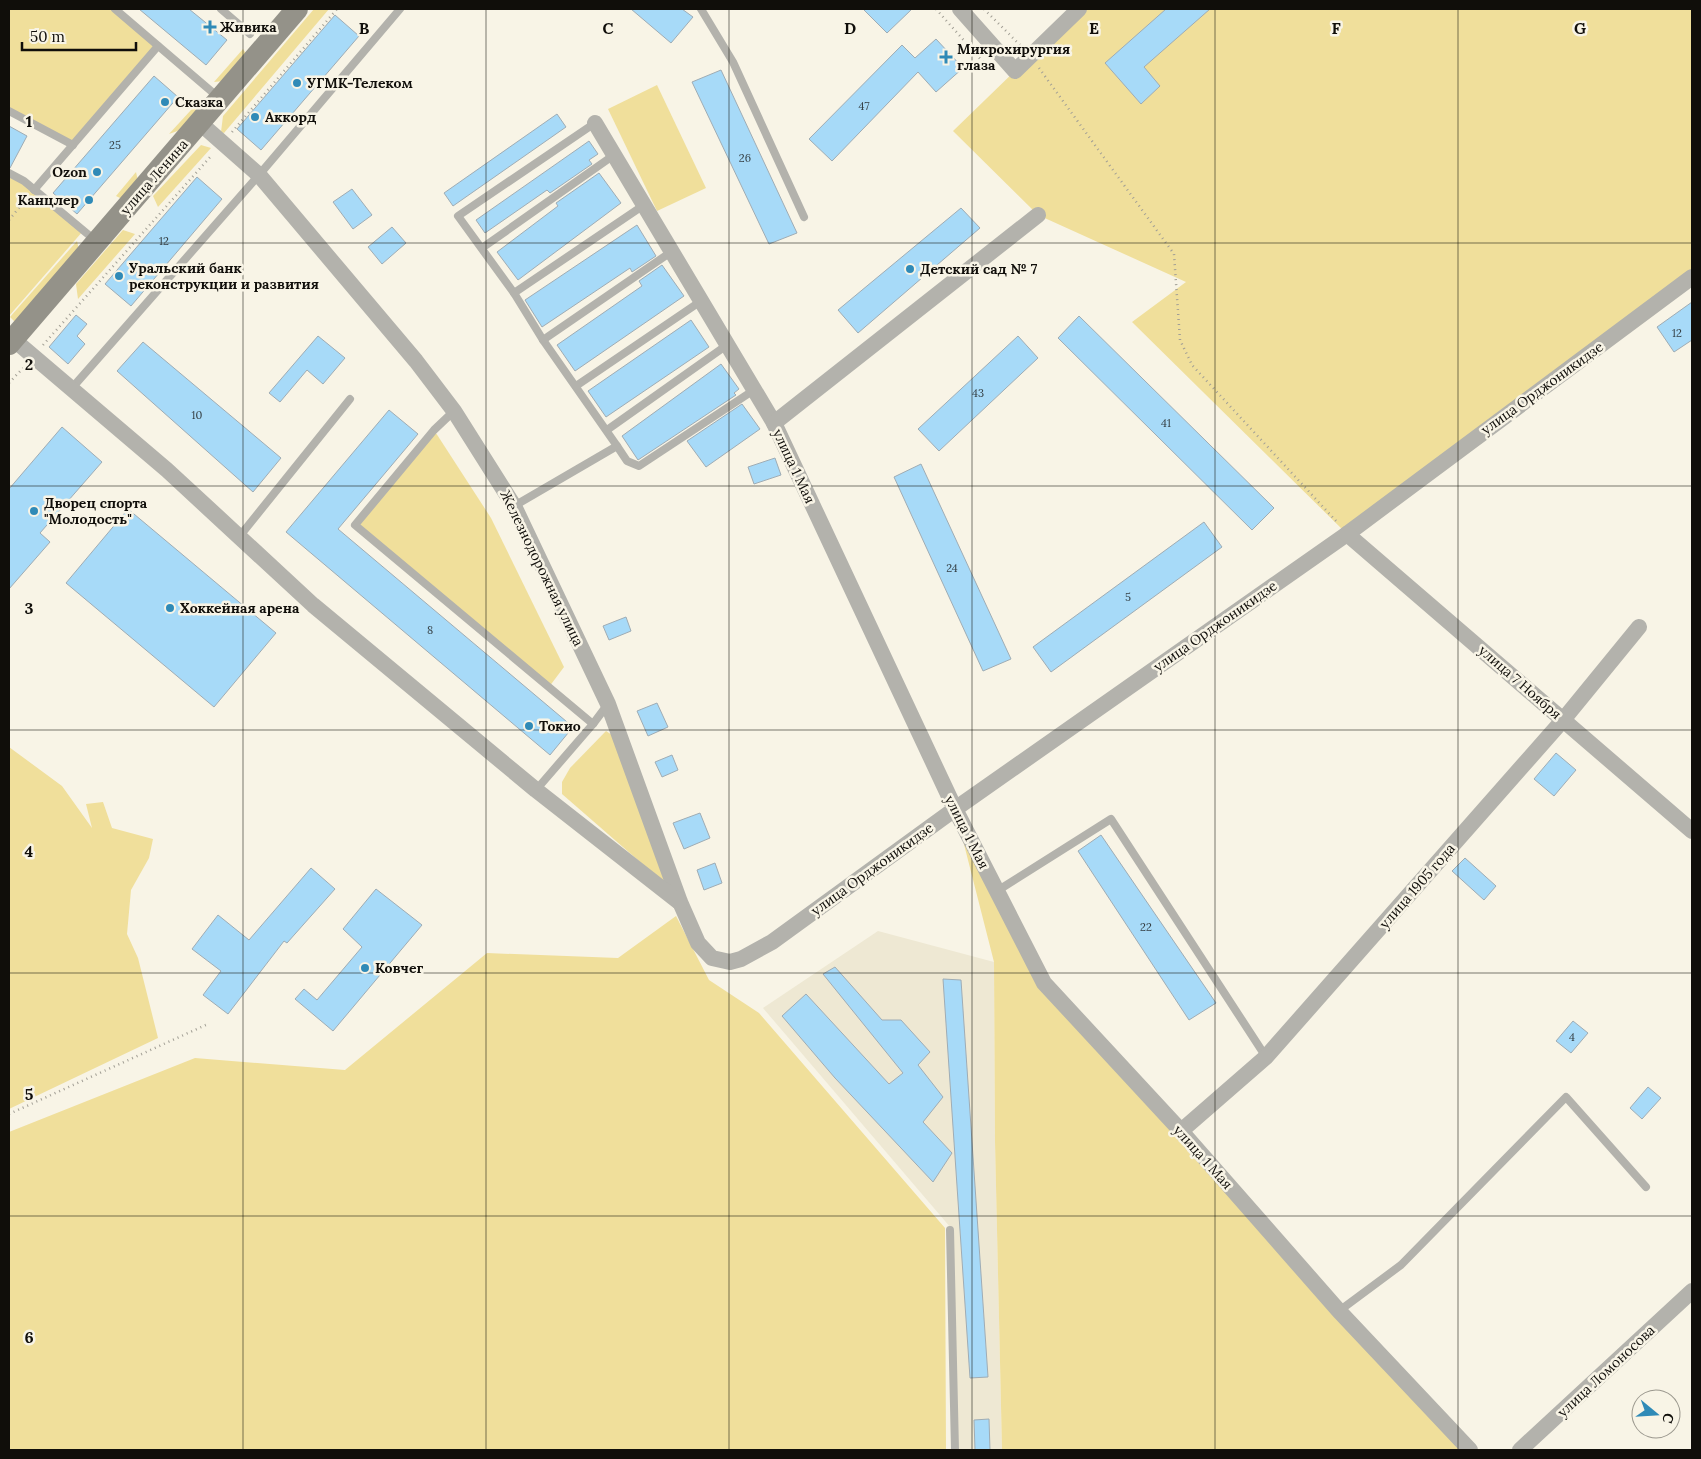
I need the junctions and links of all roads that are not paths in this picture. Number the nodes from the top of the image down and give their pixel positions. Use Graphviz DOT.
graph roads {
  1 [pos="115,9"];
  2 [pos="221,9"];
  3 [pos="297,9"];
  4 [pos="400,9"];
  5 [pos="701,9"];
  6 [pos="960,9"];
  7 [pos="1079,9"];
  8 [pos="250,34"];
  9 [pos="158,46"];
  10 [pos="221,99"];
  11 [pos="9,111"];
  12 [pos="200,123"];
  13 [pos="595,124"];
  14 [pos="73,145"];
  15 [pos="614,156"];
  16 [pos="9,173"];
  17 [pos="259,175"];
  18 [pos="34,190"];
  19 [pos="644,205"];
  20 [pos="1038,215"];
  21 [pos="804,217"];
  22 [pos="98,243"];
  23 [pos="482,248"];
  24 [pos="671,252"];
  25 [pos="1692,277"];
  26 [pos="514,293"];
  27 [pos="701,301"];
  28 [pos="542,340"];
  29 [pos="11,341"];
  30 [pos="727,346"];
  31 [pos="576,386"];
  32 [pos="72,388"];
  33 [pos="754,390"];
  34 [pos="350,399"];
  35 [pos="454,411"];
  36 [pos="774,424"];
  37 [pos="607,430"];
  38 [pos="617,446"];
  39 [pos="514,506"];
  40 [pos="1347,534"];
  41 [pos="239,537"];
  42 [pos="1639,628"];
  43 [pos="608,704"];
  44 [pos="1563,720"];
  45 [pos="593,724"];
  46 [pos="536,790"];
  47 [pos="955,809"];
  48 [pos="1692,831"];
  49 [pos="997,891"];
  50 [pos="680,902"];
  51 [pos="730,962"];
  52 [pos="1266,1057"];
  53 [pos="1181,1131"];
  54 [pos="1646,1187"];
  55 [pos="950,1230"];
  56 [pos="1692,1292"];
  57 [pos="1339,1311"];
  58 [pos="954,1450"];
  59 [pos="1470,1450"];
  60 [pos="1520,1450"];
  1 -- 9 [label="lane"];
  2 -- 8 [label="lane"];
  3 -- 10 [label="main road, улица Ленина"];
  4 -- 17 [label="lane"];
  5 -- 21 [label="lane"];
  6 -- 7 [label="street"];
  9 -- 10 [label="lane"];
  9 -- 14 [label="lane"];
  10 -- 12 [label="main road, улица Ленина"];
  11 -- 14 [label="lane"];
  12 -- 17 [label="street, Железнодорожная улица"];
  12 -- 22 [label="main road, улица Ленина"];
  13 -- 15 [label="street, улица 1 Мая"];
  13 -- 23 [label="lane"];
  14 -- 18 [label="lane"];
  15 -- 19 [label="street, улица 1 Мая"];
  15 -- 23 [label="lane"];
  16 -- 18 [label="lane"];
  17 -- 32 [label="lane"];
  17 -- 35 [label="street, Железнодорожная улица"];
  18 -- 22 [label="lane"];
  19 -- 24 [label="street, улица 1 Мая"];
  19 -- 26 [label="lane"];
  20 -- 36 [label="street"];
  22 -- 29 [label="main road, улица Ленина"];
  23 -- 26 [label="lane"];
  24 -- 27 [label="street, улица 1 Мая"];
  24 -- 28 [label="lane"];
  25 -- 40 [label="street, улица Орджоникидзе"];
  26 -- 28 [label="lane"];
  27 -- 30 [label="street, улица 1 Мая"];
  27 -- 31 [label="lane"];
  28 -- 31 [label="lane"];
  29 -- 32 [label="street"];
  30 -- 33 [label="street, улица 1 Мая"];
  30 -- 37 [label="lane"];
  31 -- 37 [label="lane"];
  32 -- 41 [label="street"];
  33 -- 36 [label="street, улица 1 Мая"];
  33 -- 38 [label="lane"];
  34 -- 41 [label="lane"];
  35 -- 39 [label="street, Железнодорожная улица"];
  35 -- 45 [label="lane"];
  36 -- 47 [label="street, улица 1 Мая"];
  37 -- 38 [label="lane"];
  38 -- 39 [label="lane"];
  39 -- 43 [label="street, Железнодорожная улица"];
  40 -- 44 [label="street, улица 7 Ноября"];
  40 -- 47 [label="street, улица Орджоникидзе"];
  41 -- 46 [label="street"];
  42 -- 44 [label="street, улица 1905 года"];
  43 -- 45 [label="lane"];
  43 -- 50 [label="street, Железнодорожная улица"];
  44 -- 48 [label="street, улица 7 Ноября"];
  44 -- 52 [label="street, улица 1905 года"];
  45 -- 46 [label="lane"];
  46 -- 50 [label="street"];
  47 -- 49 [label="street, улица 1 Мая"];
  47 -- 51 [label="street, улица Орджоникидзе"];
  49 -- 52 [label="lane"];
  49 -- 53 [label="street, улица 1 Мая"];
  50 -- 51 [label="street, Железнодорожная улица"];
  52 -- 53 [label="street, улица 1905 года"];
  53 -- 57 [label="street, улица 1 Мая"];
  54 -- 57 [label="lane"];
  55 -- 58 [label="lane"];
  56 -- 60 [label="street, улица Ломоносова"];
  57 -- 59 [label="street, улица 1 Мая"];
}
